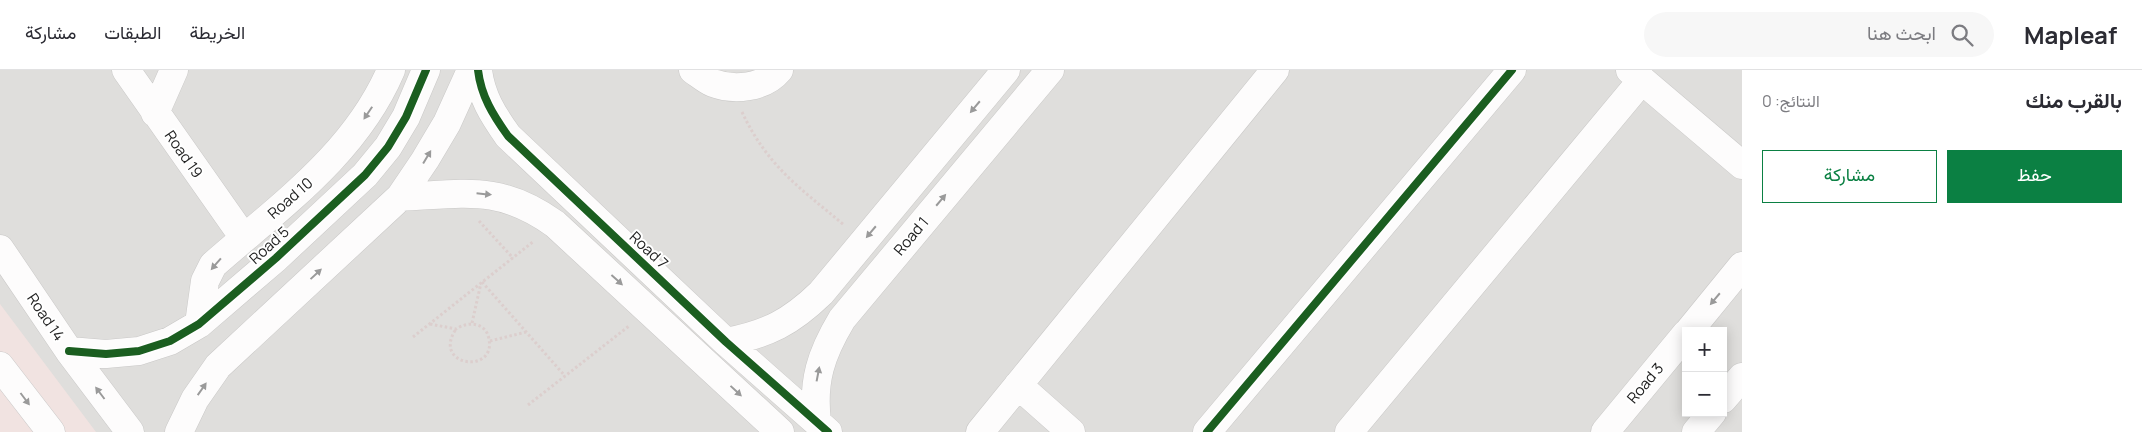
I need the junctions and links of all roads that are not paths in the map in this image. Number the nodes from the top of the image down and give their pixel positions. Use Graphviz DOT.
graph roads {
  1 [pos="126,70"];
  2 [pos="174,70"];
  3 [pos="390,70"];
  4 [pos="426,70"];
  5 [pos="471,70"];
  6 [pos="478,70"];
  7 [pos="694,70"];
  8 [pos="779,70"];
  9 [pos="1006,70"];
  10 [pos="1050,70"];
  11 [pos="1275,70"];
  12 [pos="1512,70"];
  13 [pos="1636,75"];
  14 [pos="155,113"];
  15 [pos="1742,165"];
  16 [pos="400,197"];
  17 [pos="244,238"];
  18 [pos="0,249"];
  19 [pos="1742,266"];
  20 [pos="199,324"];
  21 [pos="1692,327"];
  22 [pos="1682,339"];
  23 [pos="726,342"];
  24 [pos="69,351"];
  25 [pos="0,366"];
  26 [pos="1742,377"];
  27 [pos="1018,386"];
  28 [pos="1727,394"];
  29 [pos="1709,417"];
  30 [pos="823,427"];
  31 [pos="51,432"];
  32 [pos="130,432"];
  33 [pos="179,432"];
  34 [pos="780,432"];
  35 [pos="980,432"];
  36 [pos="1071,432"];
  37 [pos="1207,432"];
  38 [pos="1349,432"];
  39 [pos="1605,432"];
  40 [pos="1696,432"];
  1 -- 14 [label="street, Road 19"];
  2 -- 14 [label="street"];
  3 -- 17 [label="street, Road 10, one-way"];
  4 -- 20 [label="street, Road 5"];
  16 -- 5 [label="street, one-way"];
  6 -- 23 [label="street, Road 7"];
  7 -- 8 [label="street"];
  9 -- 23 [label="street, one-way"];
  30 -- 10 [label="street, Road 1, one-way"];
  11 -- 27 [label="street"];
  12 -- 37 [label="street"];
  13 -- 15 [label="street"];
  13 -- 38 [label="street"];
  14 -- 17 [label="street, Road 19"];
  33 -- 16 [label="street, one-way"];
  16 -- 34 [label="street, one-way"];
  17 -- 20 [label="street, Road 10, one-way"];
  18 -- 24 [label="street, Road 14"];
  19 -- 21 [label="street, one-way"];
  20 -- 24 [label="street, Road 5"];
  22 -- 39 [label="street, Road 3"];
  23 -- 30 [label="street, Road 7"];
  32 -- 24 [label="street, Road 14, one-way"];
  25 -- 31 [label="street, one-way"];
  26 -- 28 [label="street"];
  27 -- 35 [label="street"];
  27 -- 36 [label="street"];
  29 -- 40 [label="street"];
}
